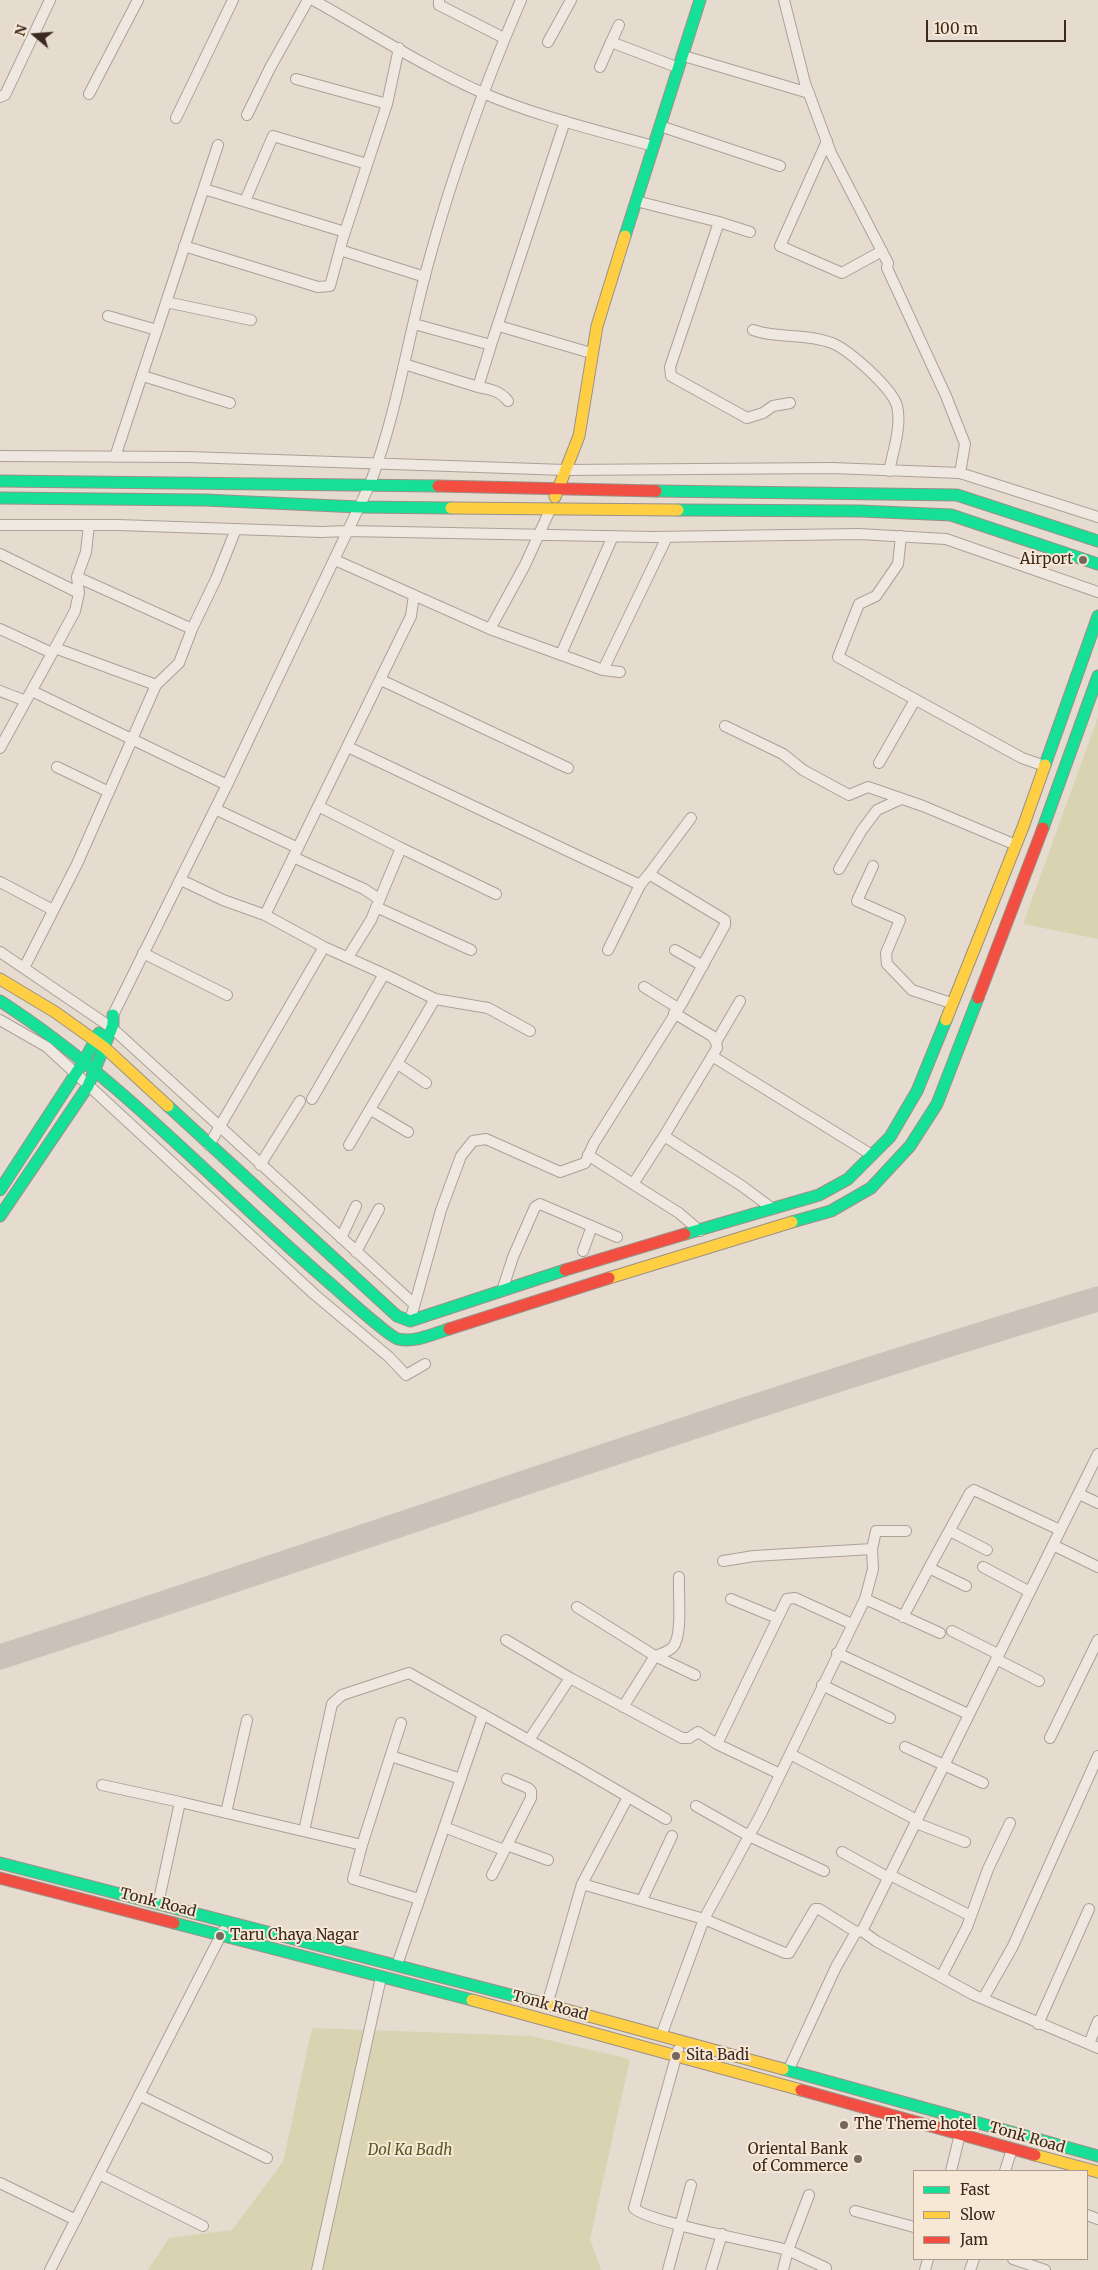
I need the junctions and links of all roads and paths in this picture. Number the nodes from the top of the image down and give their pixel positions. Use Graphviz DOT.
graph roads {
  1 [pos="50,0"];
  2 [pos="138,0"];
  3 [pos="233,0"];
  4 [pos="308,0"];
  5 [pos="313,0"];
  6 [pos="439,0"];
  7 [pos="521,0"];
  8 [pos="571,0"];
  9 [pos="700,0"];
  10 [pos="784,0"];
  11 [pos="619,25"];
  12 [pos="504,38"];
  13 [pos="548,42"];
  14 [pos="611,42"];
  15 [pos="399,48"];
  16 [pos="684,56"];
  17 [pos="600,68"];
  18 [pos="679,68"];
  19 [pos="296,79"];
  20 [pos="483,93"];
  21 [pos="809,93"];
  22 [pos="90,94"];
  23 [pos="0,97"];
  24 [pos="387,104"];
  25 [pos="247,115"];
  26 [pos="176,118"];
  27 [pos="565,121"];
  28 [pos="660,126"];
  29 [pos="827,141"];
  30 [pos="218,145"];
  31 [pos="652,146"];
  32 [pos="367,164"];
  33 [pos="780,166"];
  34 [pos="204,188"];
  35 [pos="636,200"];
  36 [pos="246,201"];
  37 [pos="719,222"];
  38 [pos="345,232"];
  39 [pos="750,232"];
  40 [pos="184,246"];
  41 [pos="340,250"];
  42 [pos="882,251"];
  43 [pos="425,277"];
  44 [pos="166,302"];
  45 [pos="108,316"];
  46 [pos="251,320"];
  47 [pos="414,324"];
  48 [pos="499,326"];
  49 [pos="157,330"];
  50 [pos="752,330"];
  51 [pos="491,345"];
  52 [pos="590,353"];
  53 [pos="404,364"];
  54 [pos="142,376"];
  55 [pos="478,387"];
  56 [pos="508,401"];
  57 [pos="230,403"];
  58 [pos="790,403"];
  59 [pos="0,456"];
  60 [pos="115,457"];
  61 [pos="378,463"];
  62 [pos="565,470"];
  63 [pos="889,471"];
  64 [pos="960,473"];
  65 [pos="0,481"];
  66 [pos="370,484"];
  67 [pos="558,490"];
  68 [pos="0,498"];
  69 [pos="360,506"];
  70 [pos="550,510"];
  71 [pos="1098,517"];
  72 [pos="0,525"];
  73 [pos="89,525"];
  74 [pos="236,529"];
  75 [pos="348,531"];
  76 [pos="538,535"];
  77 [pos="613,536"];
  78 [pos="901,536"];
  79 [pos="667,537"];
  80 [pos="1098,541"];
  81 [pos="0,554"];
  82 [pos="335,560"];
  83 [pos="1098,564"];
  84 [pos="77,577"];
  85 [pos="1098,592"];
  86 [pos="79,594"];
  87 [pos="414,595"];
  88 [pos="1098,616"];
  89 [pos="0,629"];
  90 [pos="192,629"];
  91 [pos="490,629"];
  92 [pos="53,650"];
  93 [pos="561,654"];
  94 [pos="603,670"];
  95 [pos="620,672"];
  96 [pos="1098,676"];
  97 [pos="381,680"];
  98 [pos="156,684"];
  99 [pos="0,691"];
  100 [pos="32,691"];
  101 [pos="915,700"];
  102 [pos="26,701"];
  103 [pos="725,726"];
  104 [pos="133,739"];
  105 [pos="348,747"];
  106 [pos="0,748"];
  107 [pos="879,763"];
  108 [pos="1045,766"];
  109 [pos="57,767"];
  110 [pos="568,768"];
  111 [pos="227,785"];
  112 [pos="109,792"];
  113 [pos="901,799"];
  114 [pos="318,806"];
  115 [pos="215,809"];
  116 [pos="691,818"];
  117 [pos="401,848"];
  118 [pos="1015,848"];
  119 [pos="296,853"];
  120 [pos="1031,858"];
  121 [pos="873,866"];
  122 [pos="839,870"];
  123 [pos="649,874"];
  124 [pos="181,880"];
  125 [pos="0,882"];
  126 [pos="640,885"];
  127 [pos="496,894"];
  128 [pos="378,903"];
  129 [pos="53,910"];
  130 [pos="265,915"];
  131 [pos="324,948"];
  132 [pos="471,950"];
  133 [pos="608,950"];
  134 [pos="675,950"];
  135 [pos="0,952"];
  136 [pos="143,954"];
  137 [pos="348,957"];
  138 [pos="24,966"];
  139 [pos="703,966"];
  140 [pos="384,974"];
  141 [pos="0,979"];
  142 [pos="644,987"];
  143 [pos="227,995"];
  144 [pos="435,999"];
  145 [pos="0,1001"];
  146 [pos="740,1001"];
  147 [pos="951,1003"];
  148 [pos="972,1010"];
  149 [pos="676,1011"];
  150 [pos="0,1020"];
  151 [pos="110,1022"];
  152 [pos="530,1031"];
  153 [pos="716,1042"];
  154 [pos="100,1043"];
  155 [pos="712,1056"];
  156 [pos="84,1061"];
  157 [pos="398,1064"];
  158 [pos="94,1070"];
  159 [pos="75,1074"];
  160 [pos="426,1083"];
  161 [pos="88,1086"];
  162 [pos="312,1099"];
  163 [pos="300,1101"];
  164 [pos="371,1110"];
  165 [pos="219,1128"];
  166 [pos="408,1132"];
  167 [pos="664,1136"];
  168 [pos="208,1145"];
  169 [pos="350,1145"];
  170 [pos="588,1155"];
  171 [pos="872,1155"];
  172 [pos="260,1165"];
  173 [pos="633,1184"];
  174 [pos="0,1190"];
  175 [pos="356,1206"];
  176 [pos="379,1209"];
  177 [pos="773,1209"];
  178 [pos="0,1216"];
  179 [pos="592,1226"];
  180 [pos="700,1231"];
  181 [pos="341,1238"];
  182 [pos="616,1238"];
  183 [pos="583,1251"];
  184 [pos="356,1252"];
  185 [pos="502,1291"];
  186 [pos="414,1304"];
  187 [pos="410,1321"];
  188 [pos="414,1340"];
  189 [pos="425,1364"];
  190 [pos="1098,1454"];
  191 [pos="1079,1494"];
  192 [pos="1098,1503"];
  193 [pos="1060,1530"];
  194 [pos="906,1531"];
  195 [pos="950,1531"];
  196 [pos="1053,1545"];
  197 [pos="872,1550"];
  198 [pos="986,1550"];
  199 [pos="723,1561"];
  200 [pos="983,1567"];
  201 [pos="1098,1567"];
  202 [pos="929,1568"];
  203 [pos="678,1577"];
  204 [pos="966,1586"];
  205 [pos="1030,1592"];
  206 [pos="731,1599"];
  207 [pos="864,1599"];
  208 [pos="577,1607"];
  209 [pos="903,1617"];
  210 [pos="778,1618"];
  211 [pos="852,1624"];
  212 [pos="952,1631"];
  213 [pos="940,1634"];
  214 [pos="506,1640"];
  215 [pos="1098,1640"];
  216 [pos="837,1654"];
  217 [pos="655,1656"];
  218 [pos="997,1657"];
  219 [pos="695,1675"];
  220 [pos="570,1678"];
  221 [pos="1039,1681"];
  222 [pos="822,1685"];
  223 [pos="623,1707"];
  224 [pos="483,1714"];
  225 [pos="968,1714"];
  226 [pos="890,1718"];
  227 [pos="247,1720"];
  228 [pos="401,1723"];
  229 [pos="1050,1738"];
  230 [pos="529,1740"];
  231 [pos="717,1744"];
  232 [pos="905,1747"];
  233 [pos="790,1754"];
  234 [pos="391,1756"];
  235 [pos="1098,1756"];
  236 [pos="944,1764"];
  237 [pos="780,1774"];
  238 [pos="461,1779"];
  239 [pos="507,1779"];
  240 [pos="983,1783"];
  241 [pos="102,1785"];
  242 [pos="628,1797"];
  243 [pos="180,1802"];
  244 [pos="696,1806"];
  245 [pos="226,1813"];
  246 [pos="666,1819"];
  247 [pos="917,1821"];
  248 [pos="1010,1823"];
  249 [pos="444,1827"];
  250 [pos="304,1831"];
  251 [pos="672,1836"];
  252 [pos="749,1836"];
  253 [pos="965,1842"];
  254 [pos="362,1845"];
  255 [pos="506,1848"];
  256 [pos="842,1852"];
  257 [pos="548,1860"];
  258 [pos="0,1863"];
  259 [pos="824,1871"];
  260 [pos="492,1876"];
  261 [pos="890,1876"];
  262 [pos="0,1878"];
  263 [pos="582,1884"];
  264 [pos="419,1899"];
  265 [pos="642,1900"];
  266 [pos="158,1904"];
  267 [pos="1089,1909"];
  268 [pos="971,1916"];
  269 [pos="704,1919"];
  270 [pos="227,1921"];
  271 [pos="859,1932"];
  272 [pos="220,1936"];
  273 [pos="397,1965"];
  274 [pos="381,1977"];
  275 [pos="941,1977"];
  276 [pos="983,1999"];
  277 [pos="547,2005"];
  278 [pos="1098,2021"];
  279 [pos="1038,2024"];
  280 [pos="661,2036"];
  281 [pos="680,2042"];
  282 [pos="1094,2046"];
  283 [pos="676,2056"];
  284 [pos="788,2071"];
  285 [pos="139,2095"];
  286 [pos="960,2134"];
  287 [pos="1012,2149"];
  288 [pos="1098,2156"];
  289 [pos="267,2158"];
  290 [pos="951,2170"];
  291 [pos="1005,2170"];
  292 [pos="1098,2172"];
  293 [pos="99,2174"];
  294 [pos="0,2183"];
  295 [pos="692,2185"];
  296 [pos="809,2195"];
  297 [pos="855,2210"];
  298 [pos="76,2220"];
  299 [pos="681,2225"];
  300 [pos="203,2226"];
  301 [pos="913,2227"];
  302 [pos="722,2234"];
  303 [pos="788,2250"];
  304 [pos="1016,2260"];
  305 [pos="828,2269"];
  306 [pos="50,2270"];
  307 [pos="317,2270"];
  308 [pos="668,2270"];
  309 [pos="711,2270"];
  310 [pos="782,2270"];
  311 [pos="1044,2270"];
  1 -- 23 [label="street"];
  2 -- 22 [label="street"];
  3 -- 26 [label="street"];
  4 -- 25 [label="street"];
  5 -- 15 [label="street"];
  6 -- 12 [label="street"];
  7 -- 12 [label="street"];
  8 -- 13 [label="street"];
  9 -- 16 [label="street"];
  10 -- 21 [label="street"];
  11 -- 14 [label="street"];
  12 -- 20 [label="street"];
  14 -- 17 [label="street"];
  14 -- 18 [label="street"];
  15 -- 20 [label="street"];
  15 -- 24 [label="street"];
  16 -- 18 [label="street"];
  16 -- 21 [label="street"];
  18 -- 28 [label="street"];
  19 -- 24 [label="street"];
  20 -- 27 [label="street"];
  20 -- 43 [label="street"];
  21 -- 29 [label="street"];
  24 -- 32 [label="street"];
  27 -- 31 [label="street"];
  27 -- 48 [label="street"];
  28 -- 31 [label="street"];
  28 -- 33 [label="street"];
  29 -- 42 [label="street"];
  29 -- 42 [label="street"];
  30 -- 34 [label="street"];
  31 -- 35 [label="street"];
  32 -- 36 [label="street"];
  32 -- 38 [label="street"];
  34 -- 36 [label="street"];
  34 -- 40 [label="street"];
  35 -- 37 [label="street"];
  35 -- 52 [label="street"];
  36 -- 38 [label="street"];
  37 -- 39 [label="street"];
  37 -- 58 [label="street"];
  38 -- 41 [label="street"];
  40 -- 41 [label="street"];
  40 -- 44 [label="street"];
  41 -- 43 [label="street"];
  42 -- 64 [label="street"];
  43 -- 47 [label="street"];
  44 -- 46 [label="street"];
  44 -- 49 [label="street"];
  45 -- 49 [label="street"];
  47 -- 51 [label="street"];
  47 -- 53 [label="street"];
  48 -- 51 [label="street"];
  48 -- 52 [label="street"];
  49 -- 54 [label="street"];
  50 -- 63 [label="street"];
  51 -- 55 [label="street"];
  52 -- 62 [label="street"];
  53 -- 55 [label="street"];
  53 -- 61 [label="street"];
  54 -- 57 [label="street"];
  54 -- 60 [label="street"];
  55 -- 56 [label="street"];
  59 -- 60 [label="street"];
  60 -- 61 [label="street"];
  61 -- 62 [label="street"];
  61 -- 66 [label="street"];
  62 -- 63 [label="street"];
  62 -- 67 [label="street"];
  63 -- 64 [label="street"];
  64 -- 71 [label="street"];
  65 -- 66 [label="street"];
  66 -- 67 [label="street"];
  66 -- 69 [label="street"];
  67 -- 70 [label="street"];
  67 -- 80 [label="street"];
  68 -- 69 [label="street"];
  69 -- 70 [label="street"];
  69 -- 75 [label="street"];
  70 -- 76 [label="street"];
  70 -- 83 [label="street"];
  72 -- 73 [label="street"];
  73 -- 74 [label="street"];
  73 -- 84 [label="street"];
  74 -- 75 [label="street"];
  74 -- 90 [label="street"];
  75 -- 76 [label="street"];
  75 -- 82 [label="street"];
  76 -- 77 [label="street"];
  76 -- 91 [label="street"];
  77 -- 79 [label="street"];
  77 -- 93 [label="street"];
  78 -- 79 [label="street"];
  78 -- 85 [label="street"];
  78 -- 101 [label="street"];
  79 -- 94 [label="street"];
  81 -- 86 [label="street"];
  82 -- 87 [label="street"];
  82 -- 111 [label="street"];
  84 -- 86 [label="street"];
  84 -- 90 [label="street"];
  86 -- 92 [label="street"];
  87 -- 91 [label="street"];
  87 -- 97 [label="street"];
  88 -- 108 [label="street"];
  89 -- 92 [label="street"];
  90 -- 98 [label="street"];
  91 -- 93 [label="street"];
  92 -- 98 [label="street"];
  92 -- 100 [label="street"];
  93 -- 94 [label="street"];
  94 -- 95 [label="street"];
  96 -- 120 [label="street"];
  97 -- 105 [label="street"];
  97 -- 110 [label="street"];
  98 -- 104 [label="street"];
  99 -- 102 [label="street"];
  100 -- 102 [label="street"];
  100 -- 104 [label="street"];
  101 -- 107 [label="street"];
  101 -- 108 [label="street"];
  102 -- 106 [label="street"];
  103 -- 113 [label="street"];
  104 -- 111 [label="street"];
  104 -- 112 [label="street"];
  105 -- 114 [label="street"];
  105 -- 126 [label="street"];
  108 -- 118 [label="street"];
  109 -- 112 [label="street"];
  111 -- 115 [label="street"];
  112 -- 129 [label="street"];
  113 -- 118 [label="street"];
  113 -- 122 [label="street"];
  114 -- 117 [label="street"];
  114 -- 119 [label="street"];
  115 -- 119 [label="street"];
  115 -- 124 [label="street"];
  116 -- 123 [label="street"];
  117 -- 127 [label="street"];
  117 -- 128 [label="street"];
  118 -- 120 [label="street"];
  118 -- 147 [label="street"];
  119 -- 128 [label="street"];
  119 -- 130 [label="street"];
  120 -- 148 [label="street"];
  121 -- 147 [label="street"];
  123 -- 126 [label="street"];
  123 -- 139 [label="street"];
  124 -- 130 [label="street"];
  124 -- 136 [label="street"];
  125 -- 129 [label="street"];
  126 -- 133 [label="street"];
  128 -- 132 [label="street"];
  128 -- 137 [label="street"];
  129 -- 138 [label="street"];
  130 -- 131 [label="street"];
  131 -- 137 [label="street"];
  131 -- 165 [label="street"];
  134 -- 139 [label="street"];
  135 -- 138 [label="street"];
  136 -- 143 [label="street"];
  136 -- 151 [label="street"];
  137 -- 140 [label="street"];
  138 -- 151 [label="street"];
  139 -- 149 [label="street"];
  140 -- 144 [label="street"];
  140 -- 162 [label="street"];
  141 -- 154 [label="street"];
  142 -- 149 [label="street"];
  144 -- 152 [label="street"];
  144 -- 157 [label="street"];
  145 -- 156 [label="street"];
  146 -- 153 [label="street"];
  147 -- 148 [label="street"];
  147 -- 171 [label="street"];
  148 -- 188 [label="street"];
  149 -- 153 [label="street"];
  149 -- 170 [label="street"];
  150 -- 159 [label="street"];
  151 -- 154 [label="street"];
  151 -- 165 [label="street"];
  153 -- 155 [label="street"];
  154 -- 156 [label="street"];
  154 -- 158 [label="street"];
  154 -- 168 [label="street"];
  155 -- 167 [label="street"];
  155 -- 171 [label="street"];
  156 -- 158 [label="street"];
  156 -- 159 [label="street"];
  157 -- 160 [label="street"];
  157 -- 164 [label="street"];
  158 -- 161 [label="street"];
  158 -- 188 [label="street"];
  159 -- 161 [label="street"];
  159 -- 174 [label="street"];
  161 -- 178 [label="street"];
  161 -- 189 [label="street"];
  163 -- 172 [label="street"];
  164 -- 166 [label="street"];
  164 -- 169 [label="street"];
  165 -- 168 [label="street"];
  165 -- 172 [label="street"];
  167 -- 173 [label="street"];
  167 -- 177 [label="street"];
  168 -- 187 [label="street"];
  170 -- 173 [label="street"];
  170 -- 186 [label="street"];
  171 -- 177 [label="street"];
  172 -- 181 [label="street"];
  173 -- 180 [label="street"];
  175 -- 181 [label="street"];
  176 -- 184 [label="street"];
  177 -- 180 [label="street"];
  179 -- 182 [label="street"];
  179 -- 183 [label="street"];
  179 -- 185 [label="street"];
  180 -- 185 [label="street"];
  181 -- 184 [label="street"];
  184 -- 186 [label="street"];
  185 -- 187 [label="street"];
  186 -- 187 [label="street"];
  187 -- 188 [label="street"];
  190 -- 191 [label="street"];
  191 -- 192 [label="street"];
  191 -- 193 [label="street"];
  193 -- 195 [label="street"];
  193 -- 196 [label="street"];
  194 -- 197 [label="street"];
  195 -- 198 [label="street"];
  195 -- 202 [label="street"];
  196 -- 201 [label="street"];
  196 -- 205 [label="street"];
  197 -- 199 [label="street"];
  197 -- 207 [label="street"];
  200 -- 205 [label="street"];
  202 -- 204 [label="street"];
  202 -- 209 [label="street"];
  203 -- 217 [label="street"];
  205 -- 218 [label="street"];
  206 -- 210 [label="street"];
  207 -- 209 [label="street"];
  207 -- 211 [label="street"];
  208 -- 217 [label="street"];
  209 -- 213 [label="street"];
  210 -- 211 [label="street"];
  210 -- 231 [label="street"];
  211 -- 216 [label="street"];
  212 -- 218 [label="street"];
  214 -- 220 [label="street"];
  215 -- 229 [label="street"];
  216 -- 222 [label="street"];
  216 -- 225 [label="street"];
  217 -- 219 [label="street"];
  217 -- 223 [label="street"];
  218 -- 221 [label="street"];
  218 -- 225 [label="street"];
  220 -- 223 [label="street"];
  220 -- 230 [label="street"];
  222 -- 226 [label="street"];
  222 -- 233 [label="street"];
  223 -- 231 [label="street"];
  224 -- 230 [label="street"];
  224 -- 238 [label="street"];
  224 -- 250 [label="street"];
  225 -- 236 [label="street"];
  227 -- 245 [label="street"];
  228 -- 234 [label="street"];
  230 -- 242 [label="street"];
  231 -- 237 [label="street"];
  232 -- 236 [label="street"];
  233 -- 237 [label="street"];
  233 -- 247 [label="street"];
  234 -- 238 [label="street"];
  234 -- 254 [label="street"];
  235 -- 276 [label="street"];
  236 -- 240 [label="street"];
  236 -- 247 [label="street"];
  237 -- 252 [label="street"];
  238 -- 249 [label="street"];
  239 -- 255 [label="street"];
  241 -- 243 [label="street"];
  242 -- 246 [label="street"];
  242 -- 263 [label="street"];
  243 -- 245 [label="street"];
  243 -- 266 [label="street"];
  244 -- 252 [label="street"];
  245 -- 250 [label="street"];
  247 -- 253 [label="street"];
  247 -- 261 [label="street"];
  248 -- 268 [label="street"];
  249 -- 255 [label="street"];
  249 -- 264 [label="street"];
  250 -- 254 [label="street"];
  251 -- 265 [label="street"];
  252 -- 259 [label="street"];
  252 -- 269 [label="street"];
  254 -- 264 [label="street"];
  255 -- 257 [label="street"];
  255 -- 260 [label="street"];
  256 -- 261 [label="street"];
  258 -- 266 [label="street, Tonk Road"];
  261 -- 268 [label="street"];
  261 -- 271 [label="street"];
  262 -- 272 [label="street, Tonk Road"];
  263 -- 265 [label="street"];
  263 -- 277 [label="street"];
  264 -- 273 [label="street"];
  265 -- 269 [label="street"];
  266 -- 270 [label="street, Tonk Road"];
  267 -- 279 [label="street"];
  268 -- 275 [label="street"];
  269 -- 271 [label="street"];
  269 -- 280 [label="street"];
  270 -- 272 [label="street"];
  270 -- 273 [label="street, Tonk Road"];
  271 -- 275 [label="street"];
  271 -- 284 [label="street"];
  272 -- 274 [label="street, Tonk Road"];
  272 -- 285 [label="street"];
  273 -- 277 [label="street, Tonk Road"];
  274 -- 283 [label="street, Tonk Road"];
  274 -- 307 [label="street"];
  275 -- 276 [label="street"];
  276 -- 279 [label="street"];
  277 -- 280 [label="street, Tonk Road"];
  278 -- 282 [label="street"];
  279 -- 282 [label="street"];
  280 -- 281 [label="street, Tonk Road"];
  281 -- 283 [label="street"];
  281 -- 284 [label="street, Tonk Road"];
  283 -- 286 [label="street, Tonk Road"];
  283 -- 299 [label="street"];
  284 -- 288 [label="street, Tonk Road"];
  285 -- 289 [label="street"];
  285 -- 293 [label="street"];
  286 -- 287 [label="street, Tonk Road"];
  286 -- 290 [label="street"];
  287 -- 291 [label="street"];
  287 -- 292 [label="street, Tonk Road"];
  293 -- 298 [label="street"];
  293 -- 300 [label="street"];
  294 -- 298 [label="street"];
  295 -- 299 [label="street"];
  296 -- 303 [label="street"];
  297 -- 301 [label="street"];
  298 -- 306 [label="street"];
  299 -- 302 [label="street"];
  299 -- 308 [label="street"];
  302 -- 303 [label="street"];
  302 -- 309 [label="street"];
  303 -- 305 [label="street"];
  303 -- 310 [label="street"];
  304 -- 311 [label="street"];
}
